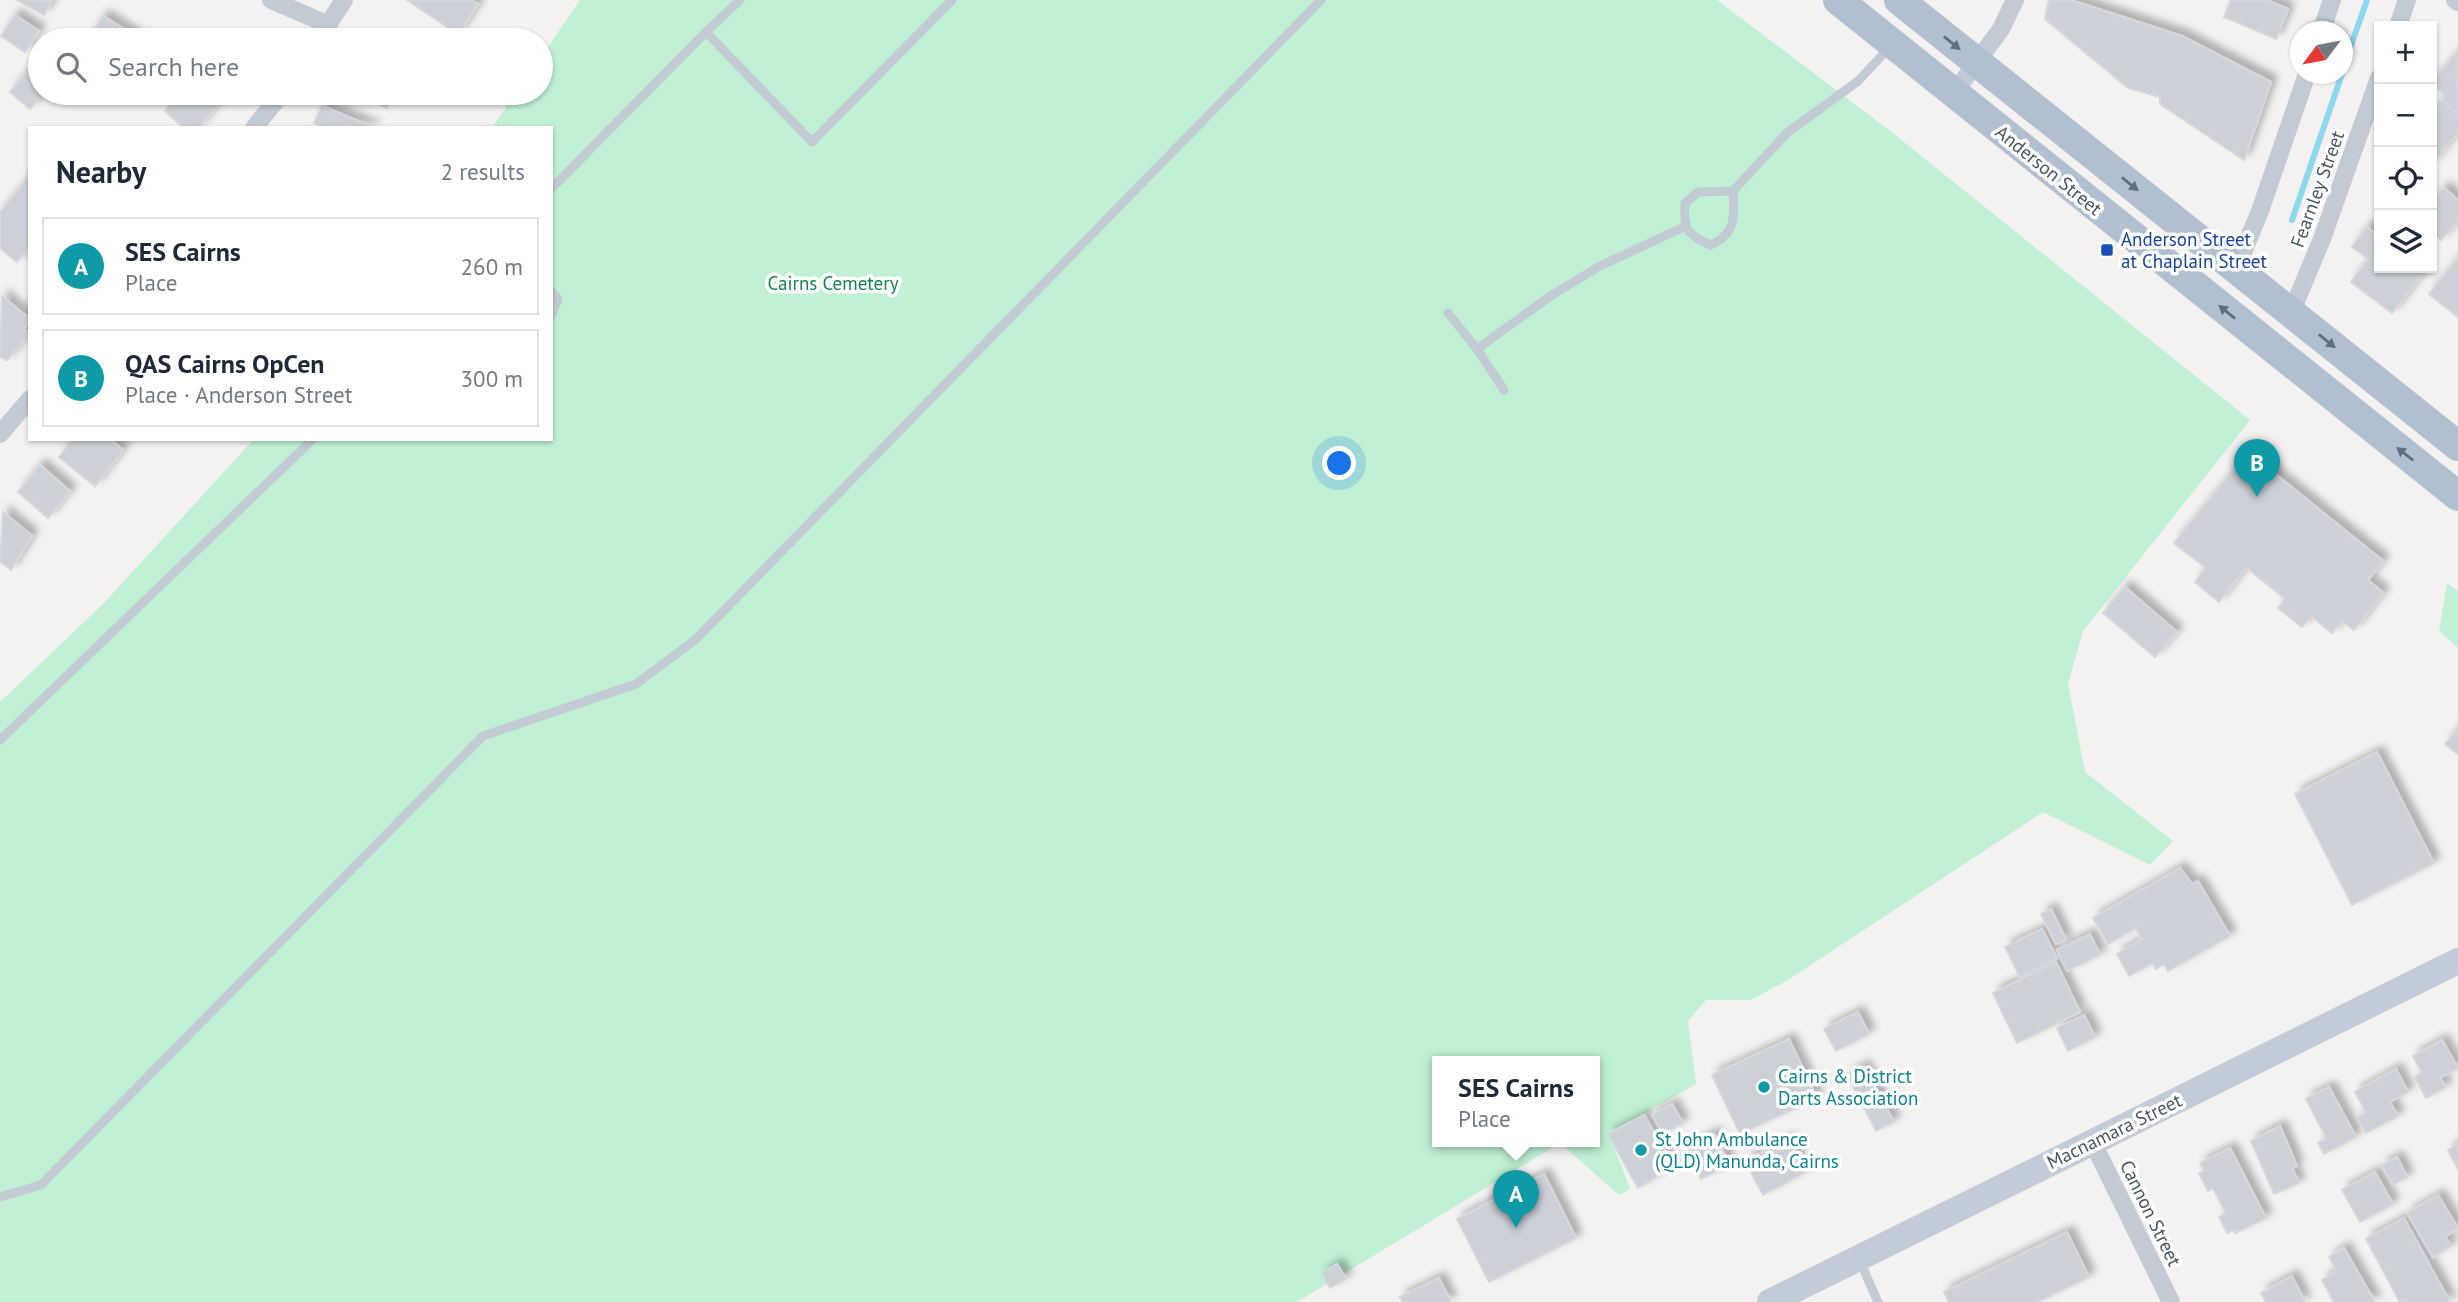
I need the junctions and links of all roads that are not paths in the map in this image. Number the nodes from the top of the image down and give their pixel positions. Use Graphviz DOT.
graph roads {
  1 [pos="271,0"];
  2 [pos="344,0"];
  3 [pos="740,0"];
  4 [pos="952,0"];
  5 [pos="1321,0"];
  6 [pos="1838,0"];
  7 [pos="1899,0"];
  8 [pos="2015,0"];
  9 [pos="2332,0"];
  10 [pos="2407,0"];
  11 [pos="2325,21"];
  12 [pos="2400,21"];
  13 [pos="328,25"];
  14 [pos="326,28"];
  15 [pos="706,32"];
  16 [pos="1893,44"];
  17 [pos="1978,63"];
  18 [pos="2304,84"];
  19 [pos="2377,84"];
  20 [pos="1954,93"];
  21 [pos="272,105"];
  22 [pos="256,126"];
  23 [pos="553,188"];
  24 [pos="1733,191"];
  25 [pos="1686,226"];
  26 [pos="2236,269"];
  27 [pos="553,293"];
  28 [pos="553,311"];
  29 [pos="1448,313"];
  30 [pos="2291,313"];
  31 [pos="1477,349"];
  32 [pos="1504,390"];
  33 [pos="28,400"];
  34 [pos="0,435"];
  35 [pos="311,441"];
  36 [pos="2458,446"];
  37 [pos="2458,496"];
  38 [pos="0,740"];
  39 [pos="2458,961"];
  40 [pos="2093,1143"];
  41 [pos="0,1198"];
  42 [pos="1858,1258"];
  43 [pos="1770,1302"];
  44 [pos="1878,1302"];
  45 [pos="2171,1302"];
  1 -- 13 [label="street"];
  2 -- 13 [label="street"];
  3 -- 15 [label="lane"];
  4 -- 15 [label="lane"];
  5 -- 41 [label="lane"];
  6 -- 16 [label="main road, Anderson Street"];
  7 -- 17 [label="main road, Anderson Street, one-way"];
  8 -- 17 [label="street"];
  9 -- 11 [label="street"];
  10 -- 12 [label="street"];
  13 -- 14 [label="street"];
  15 -- 23 [label="lane"];
  16 -- 20 [label="main road, Anderson Street"];
  16 -- 24 [label="lane"];
  17 -- 20 [label="street"];
  17 -- 26 [label="main road, Anderson Street, one-way"];
  18 -- 26 [label="street"];
  19 -- 30 [label="street, Fearnley Street"];
  37 -- 20 [label="main road, Anderson Street, one-way"];
  21 -- 22 [label="street"];
  24 -- 25 [label="lane"];
  24 -- 25 [label="lane"];
  25 -- 31 [label="lane"];
  26 -- 30 [label="main road, Anderson Street"];
  27 -- 28 [label="lane"];
  29 -- 31 [label="lane"];
  30 -- 36 [label="main road, Anderson Street, one-way"];
  31 -- 32 [label="lane"];
  33 -- 34 [label="street"];
  35 -- 38 [label="lane"];
  39 -- 40 [label="street, Macnamara Street"];
  40 -- 42 [label="street, Macnamara Street"];
  40 -- 45 [label="street, Cannon Street"];
  42 -- 43 [label="street, Macnamara Street"];
  42 -- 44 [label="lane"];
}
